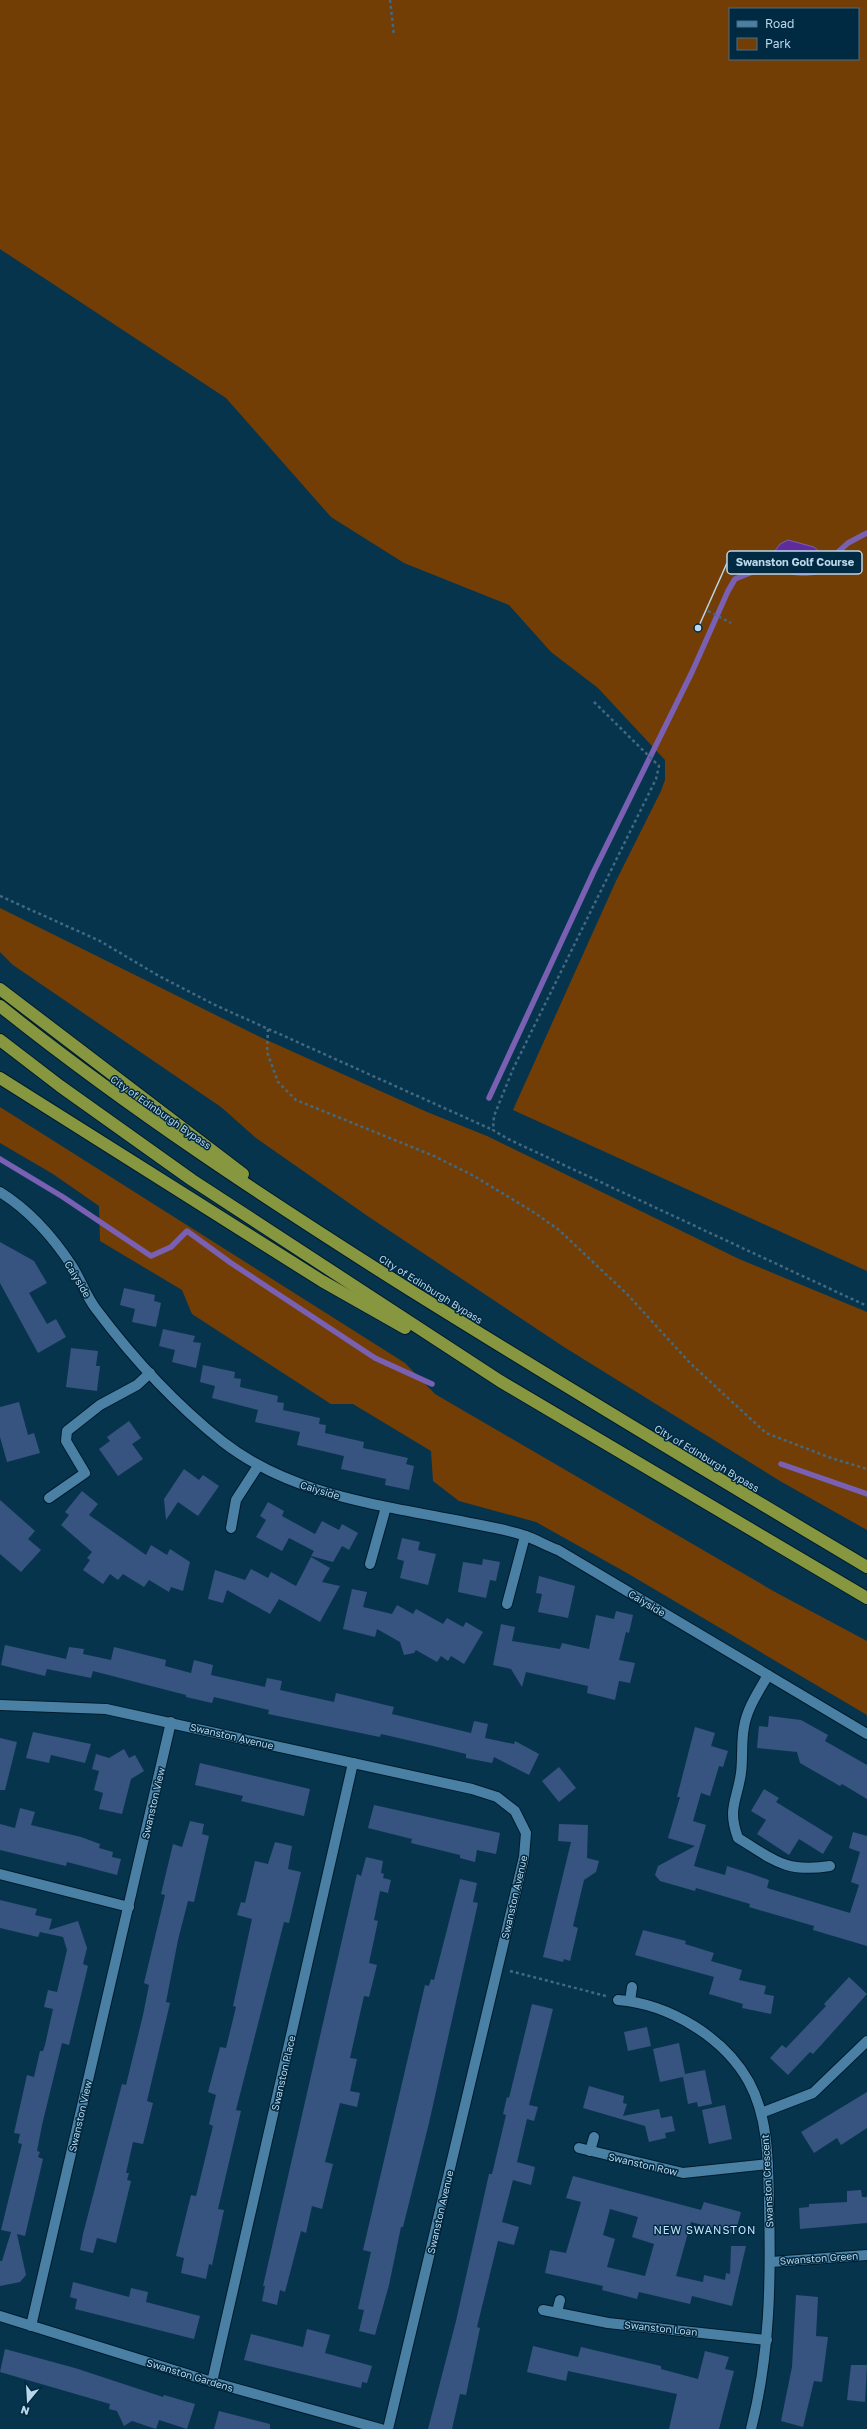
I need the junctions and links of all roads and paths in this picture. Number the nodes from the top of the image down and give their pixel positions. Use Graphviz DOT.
graph roads {
  1 [pos="390,0"];
  2 [pos="394,35"];
  3 [pos="833,551"];
  4 [pos="765,560"];
  5 [pos="839,560"];
  6 [pos="767,572"];
  7 [pos="708,611"];
  8 [pos="731,623"];
  9 [pos="594,702"];
  10 [pos="0,896"];
  11 [pos="0,990"];
  12 [pos="0,1006"];
  13 [pos="268,1029"];
  14 [pos="0,1040"];
  15 [pos="0,1078"];
  16 [pos="493,1130"];
  17 [pos="0,1192"];
  18 [pos="328,1238"];
  19 [pos="867,1306"];
  20 [pos="150,1374"];
  21 [pos="500,1381"];
  22 [pos="258,1466"];
  23 [pos="867,1469"];
  24 [pos="49,1498"];
  25 [pos="386,1507"];
  26 [pos="231,1528"];
  27 [pos="525,1536"];
  28 [pos="370,1564"];
  29 [pos="867,1567"];
  30 [pos="867,1598"];
  31 [pos="508,1604"];
  32 [pos="768,1675"];
  33 [pos="0,1705"];
  34 [pos="171,1722"];
  35 [pos="867,1734"];
  36 [pos="353,1763"];
  37 [pos="830,1866"];
  38 [pos="0,1874"];
  39 [pos="129,1907"];
  40 [pos="498,1968"];
  41 [pos="632,1987"];
  42 [pos="618,2000"];
  43 [pos="630,2001"];
  44 [pos="867,2041"];
  45 [pos="761,2113"];
  46 [pos="594,2137"];
  47 [pos="579,2148"];
  48 [pos="590,2152"];
  49 [pos="768,2164"];
  50 [pos="867,2255"];
  51 [pos="771,2262"];
  52 [pos="560,2300"];
  53 [pos="543,2310"];
  54 [pos="557,2312"];
  55 [pos="0,2316"];
  56 [pos="31,2326"];
  57 [pos="766,2340"];
  58 [pos="212,2382"];
  59 [pos="381,2429"];
  60 [pos="388,2429"];
  61 [pos="751,2429"];
  1 -- 2 [label="path"];
  3 -- 5 [label="path"];
  4 -- 6 [label="path"];
  7 -- 8 [label="path"];
  9 -- 16 [label="path"];
  10 -- 13 [label="path"];
  11 -- 18 [label="highway"];
  12 -- 18 [label="highway, City of Edinburgh Bypass"];
  13 -- 16 [label="path"];
  13 -- 23 [label="path"];
  14 -- 21 [label="highway"];
  15 -- 21 [label="highway"];
  16 -- 19 [label="path"];
  17 -- 20 [label="street, Caiyside"];
  18 -- 29 [label="highway, City of Edinburgh Bypass"];
  20 -- 22 [label="street, Caiyside"];
  20 -- 24 [label="street"];
  21 -- 30 [label="highway"];
  22 -- 25 [label="street, Caiyside"];
  22 -- 26 [label="street"];
  25 -- 27 [label="street, Caiyside"];
  25 -- 28 [label="street"];
  27 -- 31 [label="street"];
  27 -- 32 [label="street, Caiyside"];
  32 -- 35 [label="street, Caiyside"];
  32 -- 37 [label="street"];
  33 -- 34 [label="street, Swanston Avenue"];
  34 -- 36 [label="street, Swanston Avenue"];
  34 -- 39 [label="street, Swanston View"];
  36 -- 40 [label="street, Swanston Avenue"];
  36 -- 58 [label="street, Swanston Place"];
  38 -- 39 [label="street"];
  39 -- 56 [label="street, Swanston View"];
  40 -- 42 [label="path"];
  40 -- 60 [label="street, Swanston Avenue"];
  41 -- 43 [label="street"];
  42 -- 43 [label="street, Swanston Crescent"];
  43 -- 45 [label="street, Swanston Crescent"];
  44 -- 45 [label="street"];
  45 -- 49 [label="street, Swanston Crescent"];
  46 -- 48 [label="street"];
  47 -- 48 [label="street, Swanston Row"];
  48 -- 49 [label="street, Swanston Row"];
  49 -- 51 [label="street, Swanston Crescent"];
  50 -- 51 [label="street, Swanston Green"];
  51 -- 57 [label="street, Swanston Crescent"];
  52 -- 54 [label="street"];
  53 -- 54 [label="street, Swanston Loan"];
  54 -- 57 [label="street, Swanston Loan"];
  55 -- 56 [label="street, Swanston Gardens"];
  56 -- 58 [label="street, Swanston Gardens"];
  57 -- 61 [label="street, Swanston Crescent"];
  58 -- 59 [label="street, Swanston Gardens"];
}
